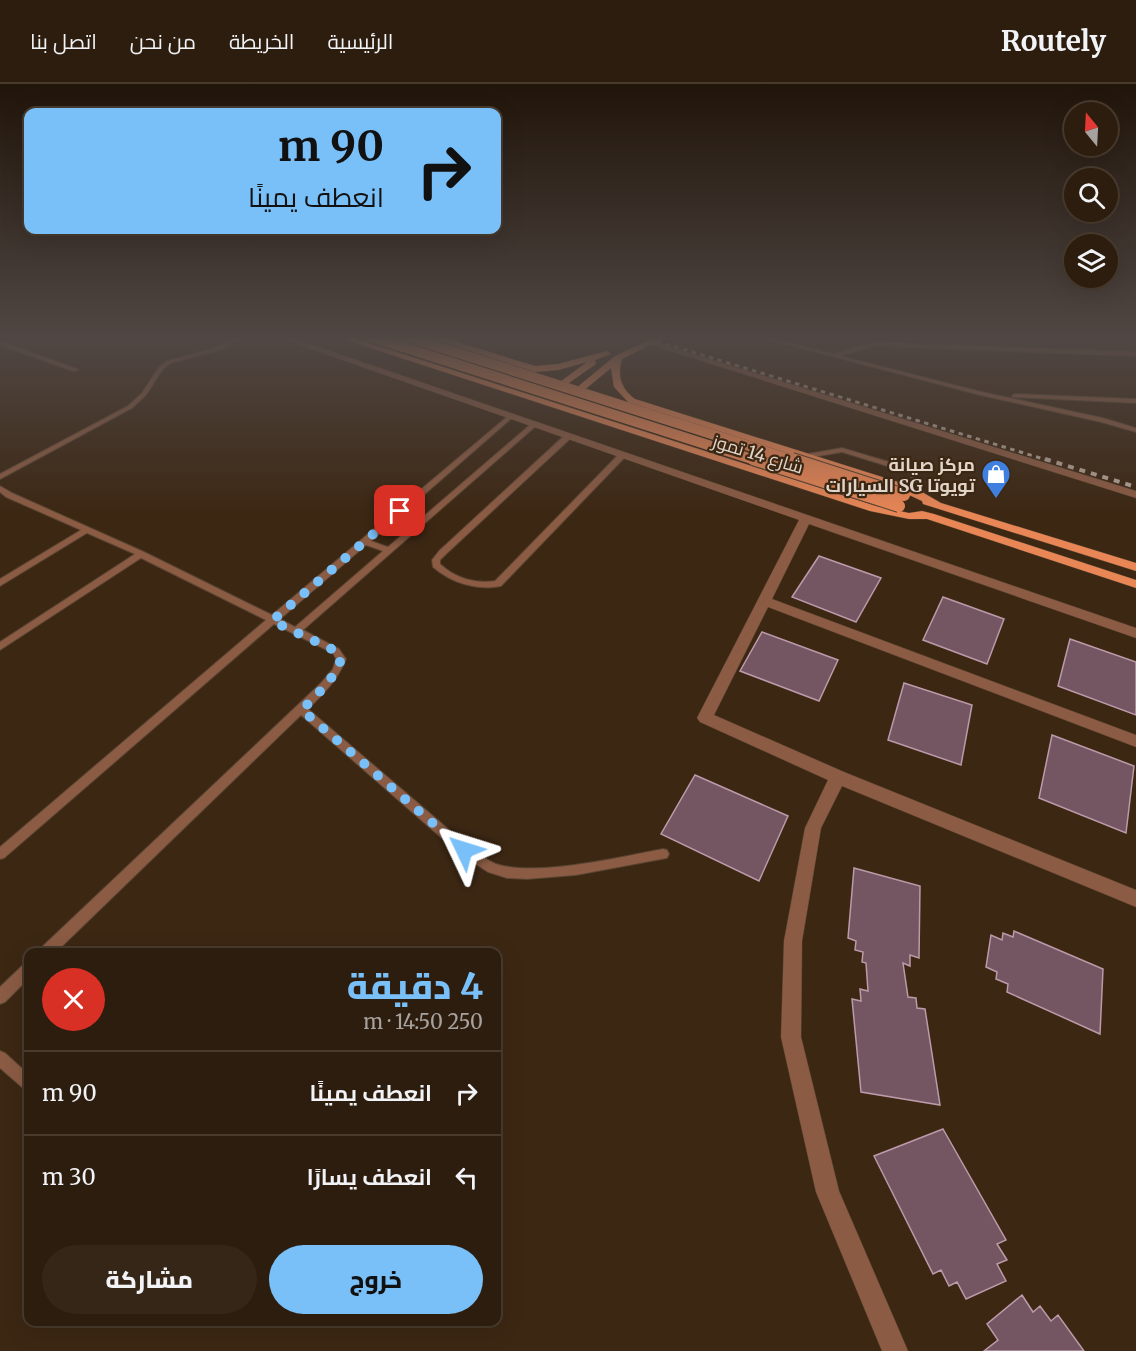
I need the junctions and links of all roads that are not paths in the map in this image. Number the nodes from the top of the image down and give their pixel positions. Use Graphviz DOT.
graph roads {
  1 [pos="143,395"];
  2 [pos="447,395"];
  3 [pos="530,395"];
  4 [pos="561,395"];
  5 [pos="584,395"];
  6 [pos="626,395"];
  7 [pos="824,395"];
  8 [pos="987,395"];
  9 [pos="1007,395"];
  10 [pos="1136,401"];
  11 [pos="510,417"];
  12 [pos="533,425"];
  13 [pos="1136,430"];
  14 [pos="569,436"];
  15 [pos="622,455"];
  16 [pos="807,456"];
  17 [pos="0,477"];
  18 [pos="0,488"];
  19 [pos="921,495"];
  20 [pos="1136,495"];
  21 [pos="902,500"];
  22 [pos="937,505"];
  23 [pos="930,516"];
  24 [pos="805,520"];
  25 [pos="85,531"];
  26 [pos="364,541"];
  27 [pos="389,550"];
  28 [pos="141,555"];
  29 [pos="1136,567"];
  30 [pos="0,583"];
  31 [pos="1136,584"];
  32 [pos="764,601"];
  33 [pos="272,621"];
  34 [pos="295,632"];
  35 [pos="1136,633"];
  36 [pos="0,647"];
  37 [pos="302,710"];
  38 [pos="1136,741"];
  39 [pos="838,777"];
  40 [pos="1,851"];
  41 [pos="663,854"];
  42 [pos="1136,899"];
  43 [pos="51,948"];
  44 [pos="24,974"];
  45 [pos="0,997"];
  46 [pos="0,1058"];
  47 [pos="24,1079"];
  48 [pos="896,1351"];
  1 -- 17 [label="lane"];
  2 -- 11 [label="street"];
  3 -- 23 [label="main road, شارع 14 تموز"];
  4 -- 21 [label="main road, bridge"];
  5 -- 21 [label="main road, bridge"];
  6 -- 16 [label="main road"];
  7 -- 20 [label="street"];
  8 -- 13 [label="lane"];
  9 -- 10 [label="lane"];
  11 -- 12 [label="street"];
  11 -- 26 [label="lane"];
  12 -- 14 [label="street"];
  12 -- 27 [label="lane"];
  14 -- 15 [label="street"];
  14 -- 15 [label="lane"];
  15 -- 24 [label="street"];
  16 -- 19 [label="main road"];
  16 -- 19 [label="lane"];
  18 -- 25 [label="lane"];
  19 -- 22 [label="main road"];
  21 -- 22 [label="main road"];
  21 -- 23 [label="main road, شارع 14 تموز"];
  22 -- 29 [label="main road"];
  23 -- 31 [label="main road, شارع 14 تموز"];
  24 -- 32 [label="street"];
  24 -- 35 [label="street"];
  25 -- 28 [label="lane"];
  25 -- 30 [label="lane"];
  26 -- 27 [label="lane"];
  26 -- 33 [label="lane"];
  27 -- 34 [label="lane"];
  28 -- 33 [label="lane"];
  28 -- 36 [label="lane"];
  32 -- 38 [label="street"];
  32 -- 39 [label="street"];
  33 -- 34 [label="lane"];
  33 -- 40 [label="lane"];
  34 -- 37 [label="lane"];
  37 -- 41 [label="lane"];
  37 -- 43 [label="lane"];
  39 -- 42 [label="street"];
  39 -- 48 [label="street"];
  44 -- 45 [label="lane"];
  46 -- 47 [label="lane"];
}
